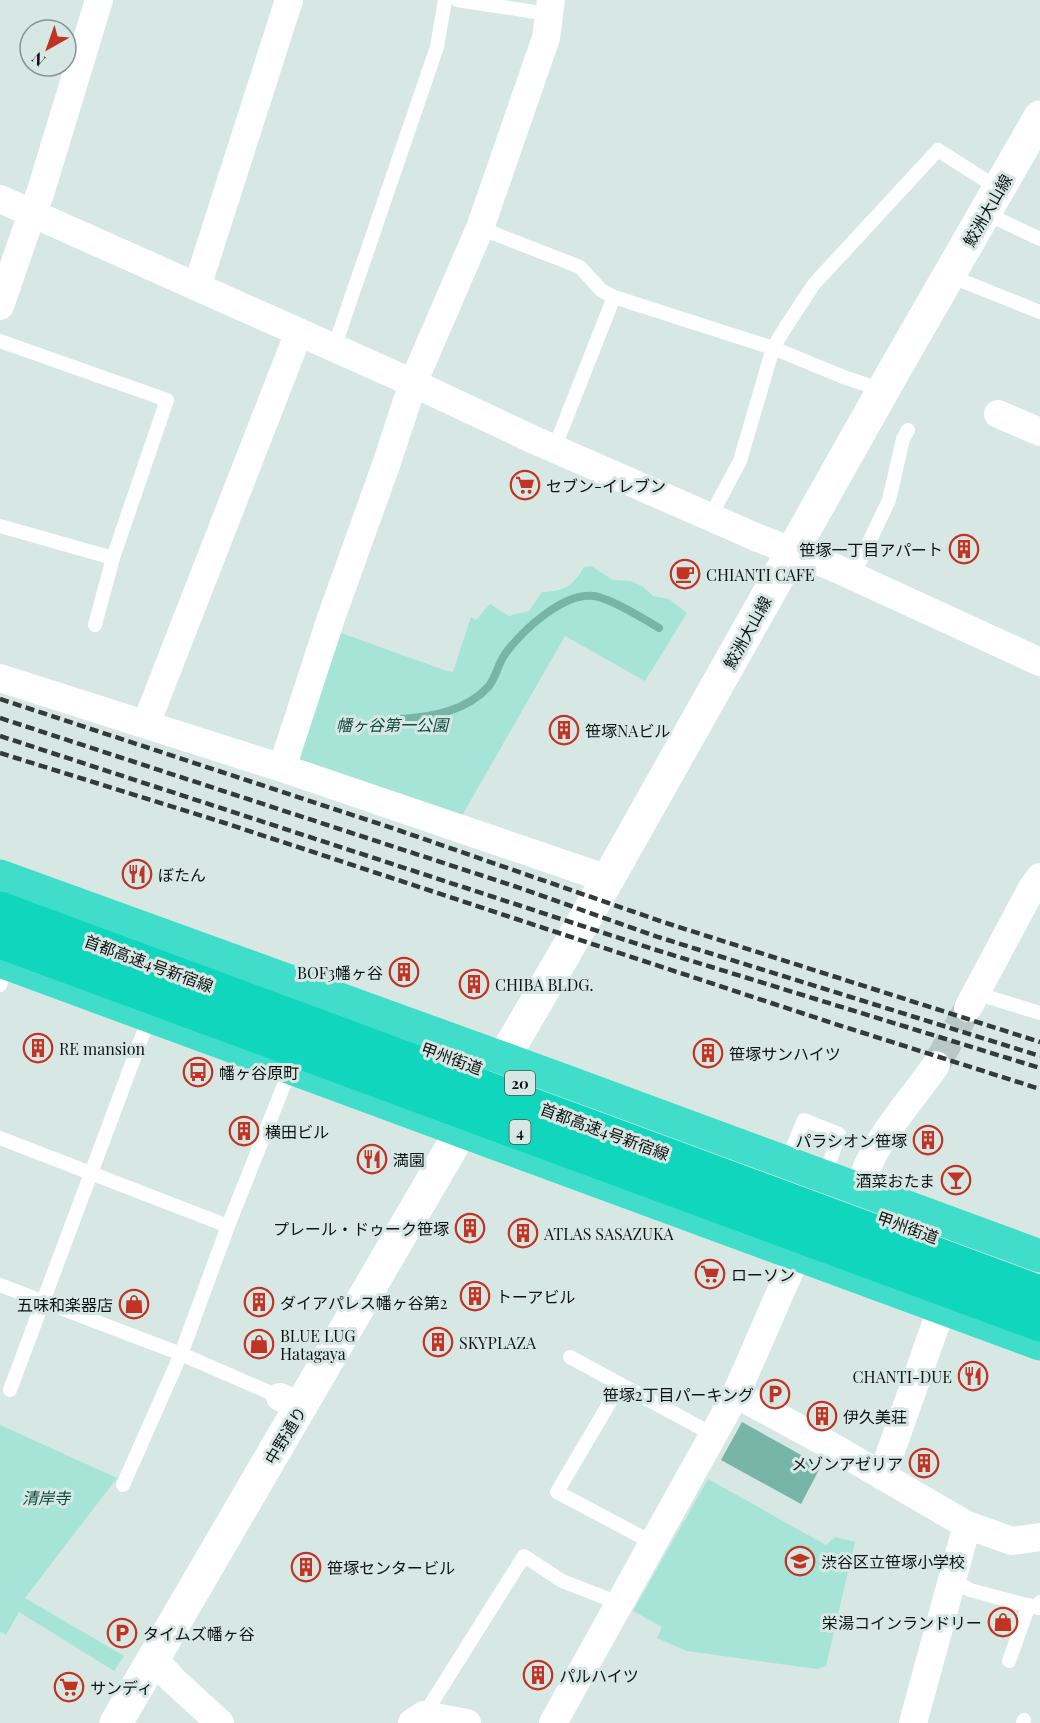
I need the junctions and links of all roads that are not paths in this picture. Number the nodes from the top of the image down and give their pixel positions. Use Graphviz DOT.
graph roads {
  1 [pos="99,0"];
  2 [pos="289,0"];
  3 [pos="445,0"];
  4 [pos="457,0"];
  5 [pos="550,7"];
  6 [pos="1040,117"];
  7 [pos="0,199"];
  8 [pos="992,201"];
  9 [pos="32,213"];
  10 [pos="480,228"];
  11 [pos="1040,239"];
  12 [pos="950,276"];
  13 [pos="197,288"];
  14 [pos="614,297"];
  15 [pos="0,306"];
  16 [pos="1040,312"];
  17 [pos="299,332"];
  18 [pos="0,341"];
  19 [pos="334,348"];
  20 [pos="773,348"];
  21 [pos="412,383"];
  22 [pos="883,390"];
  23 [pos="998,414"];
  24 [pos="908,430"];
  25 [pos="1040,432"];
  26 [pos="554,449"];
  27 [pos="728,518"];
  28 [pos="0,526"];
  29 [pos="792,551"];
  30 [pos="113,558"];
  31 [pos="853,576"];
  32 [pos="95,625"];
  33 [pos="1040,662"];
  34 [pos="0,678"];
  35 [pos="146,724"];
  36 [pos="282,768"];
  37 [pos="0,876"];
  38 [pos="1040,877"];
  39 [pos="608,879"];
  40 [pos="0,891"];
  41 [pos="0,908"];
  42 [pos="0,942"];
  43 [pos="0,977"];
  44 [pos="972,1001"];
  45 [pos="1040,1013"];
  46 [pos="143,1034"];
  47 [pos="504,1059"];
  48 [pos="936,1065"];
  49 [pos="284,1085"];
  50 [pos="0,1138"];
  51 [pos="454,1146"];
  52 [pos="783,1162"];
  53 [pos="91,1173"];
  54 [pos="828,1179"];
  55 [pos="859,1190"];
  56 [pos="228,1226"];
  57 [pos="1040,1256"];
  58 [pos="791,1268"];
  59 [pos="1040,1275"];
  60 [pos="0,1286"];
  61 [pos="1040,1292"];
  62 [pos="43,1301"];
  63 [pos="937,1321"];
  64 [pos="1040,1325"];
  65 [pos="1040,1344"];
  66 [pos="181,1354"];
  67 [pos="570,1357"];
  68 [pos="1040,1359"];
  69 [pos="620,1385"];
  70 [pos="9,1390"];
  71 [pos="736,1394"];
  72 [pos="290,1402"];
  73 [pos="712,1434"];
  74 [pos="882,1476"];
  75 [pos="123,1485"];
  76 [pos="967,1526"];
  77 [pos="1040,1537"];
  78 [pos="653,1543"];
  79 [pos="951,1580"];
  80 [pos="619,1603"];
  81 [pos="1034,1604"];
  82 [pos="153,1658"];
  83 [pos="1009,1661"];
  84 [pos="418,1719"];
  85 [pos="116,1723"];
  86 [pos="220,1723"];
  87 [pos="467,1723"];
  88 [pos="553,1723"];
  89 [pos="913,1723"];
  1 -- 9 [label="street"];
  2 -- 13 [label="street"];
  3 -- 19 [label="lane"];
  4 -- 5 [label="lane"];
  5 -- 10 [label="street"];
  6 -- 8 [label="main road, 鮫洲大山線"];
  7 -- 9 [label="street"];
  8 -- 11 [label="lane"];
  8 -- 12 [label="main road, 鮫洲大山線"];
  8 -- 20 [label="lane"];
  9 -- 13 [label="street"];
  9 -- 15 [label="street"];
  10 -- 14 [label="lane"];
  10 -- 21 [label="street"];
  12 -- 16 [label="lane"];
  12 -- 22 [label="main road, 鮫洲大山線"];
  13 -- 17 [label="street"];
  14 -- 20 [label="lane"];
  14 -- 26 [label="lane"];
  17 -- 19 [label="street"];
  17 -- 35 [label="street"];
  18 -- 30 [label="lane"];
  19 -- 21 [label="street"];
  20 -- 22 [label="lane"];
  20 -- 27 [label="lane"];
  21 -- 26 [label="street"];
  21 -- 36 [label="street"];
  22 -- 29 [label="main road, 鮫洲大山線"];
  23 -- 25 [label="street"];
  24 -- 31 [label="lane"];
  26 -- 27 [label="street"];
  27 -- 29 [label="street"];
  28 -- 30 [label="lane"];
  29 -- 31 [label="street"];
  29 -- 39 [label="main road, 鮫洲大山線"];
  30 -- 32 [label="lane"];
  31 -- 33 [label="street"];
  34 -- 35 [label="street"];
  35 -- 36 [label="street"];
  36 -- 39 [label="street"];
  37 -- 47 [label="highway, 20"];
  38 -- 44 [label="street"];
  39 -- 47 [label="main road, 鮫洲大山線"];
  40 -- 59 [label="highway, 甲州街道 / 20"];
  41 -- 61 [label="highway, 首都高速4号新宿線 / 4"];
  42 -- 64 [label="highway, 首都高速4号新宿線 / 4"];
  43 -- 46 [label="highway"];
  43 -- 65 [label="highway"];
  44 -- 45 [label="lane"];
  46 -- 49 [label="highway"];
  46 -- 53 [label="lane"];
  47 -- 51 [label="main road, 鮫洲大山線"];
  47 -- 52 [label="highway, 20"];
  48 -- 55 [label="street"];
  49 -- 51 [label="highway"];
  49 -- 56 [label="lane"];
  50 -- 53 [label="lane"];
  51 -- 58 [label="highway"];
  51 -- 72 [label="main road, 中野通り"];
  52 -- 54 [label="highway, 20"];
  52 -- 54 [label="lane"];
  53 -- 56 [label="lane"];
  53 -- 62 [label="lane"];
  54 -- 55 [label="highway, 20"];
  55 -- 57 [label="highway, 20"];
  56 -- 66 [label="lane"];
  58 -- 63 [label="highway"];
  58 -- 71 [label="street"];
  60 -- 62 [label="lane"];
  62 -- 66 [label="lane"];
  62 -- 70 [label="lane"];
  63 -- 68 [label="highway"];
  63 -- 74 [label="street"];
  66 -- 72 [label="lane"];
  66 -- 75 [label="lane"];
  67 -- 69 [label="lane"];
  69 -- 73 [label="lane"];
  69 -- 78 [label="lane"];
  71 -- 73 [label="street"];
  71 -- 74 [label="street"];
  72 -- 82 [label="main road, 中野通り"];
  73 -- 78 [label="street"];
  74 -- 76 [label="street"];
  76 -- 77 [label="street"];
  76 -- 79 [label="street"];
  78 -- 80 [label="street"];
  79 -- 81 [label="lane"];
  79 -- 89 [label="street"];
  80 -- 84 [label="lane"];
  80 -- 88 [label="street"];
  81 -- 83 [label="lane"];
  82 -- 85 [label="main road, 中野通り"];
  82 -- 86 [label="street"];
  84 -- 87 [label="street"];
}
